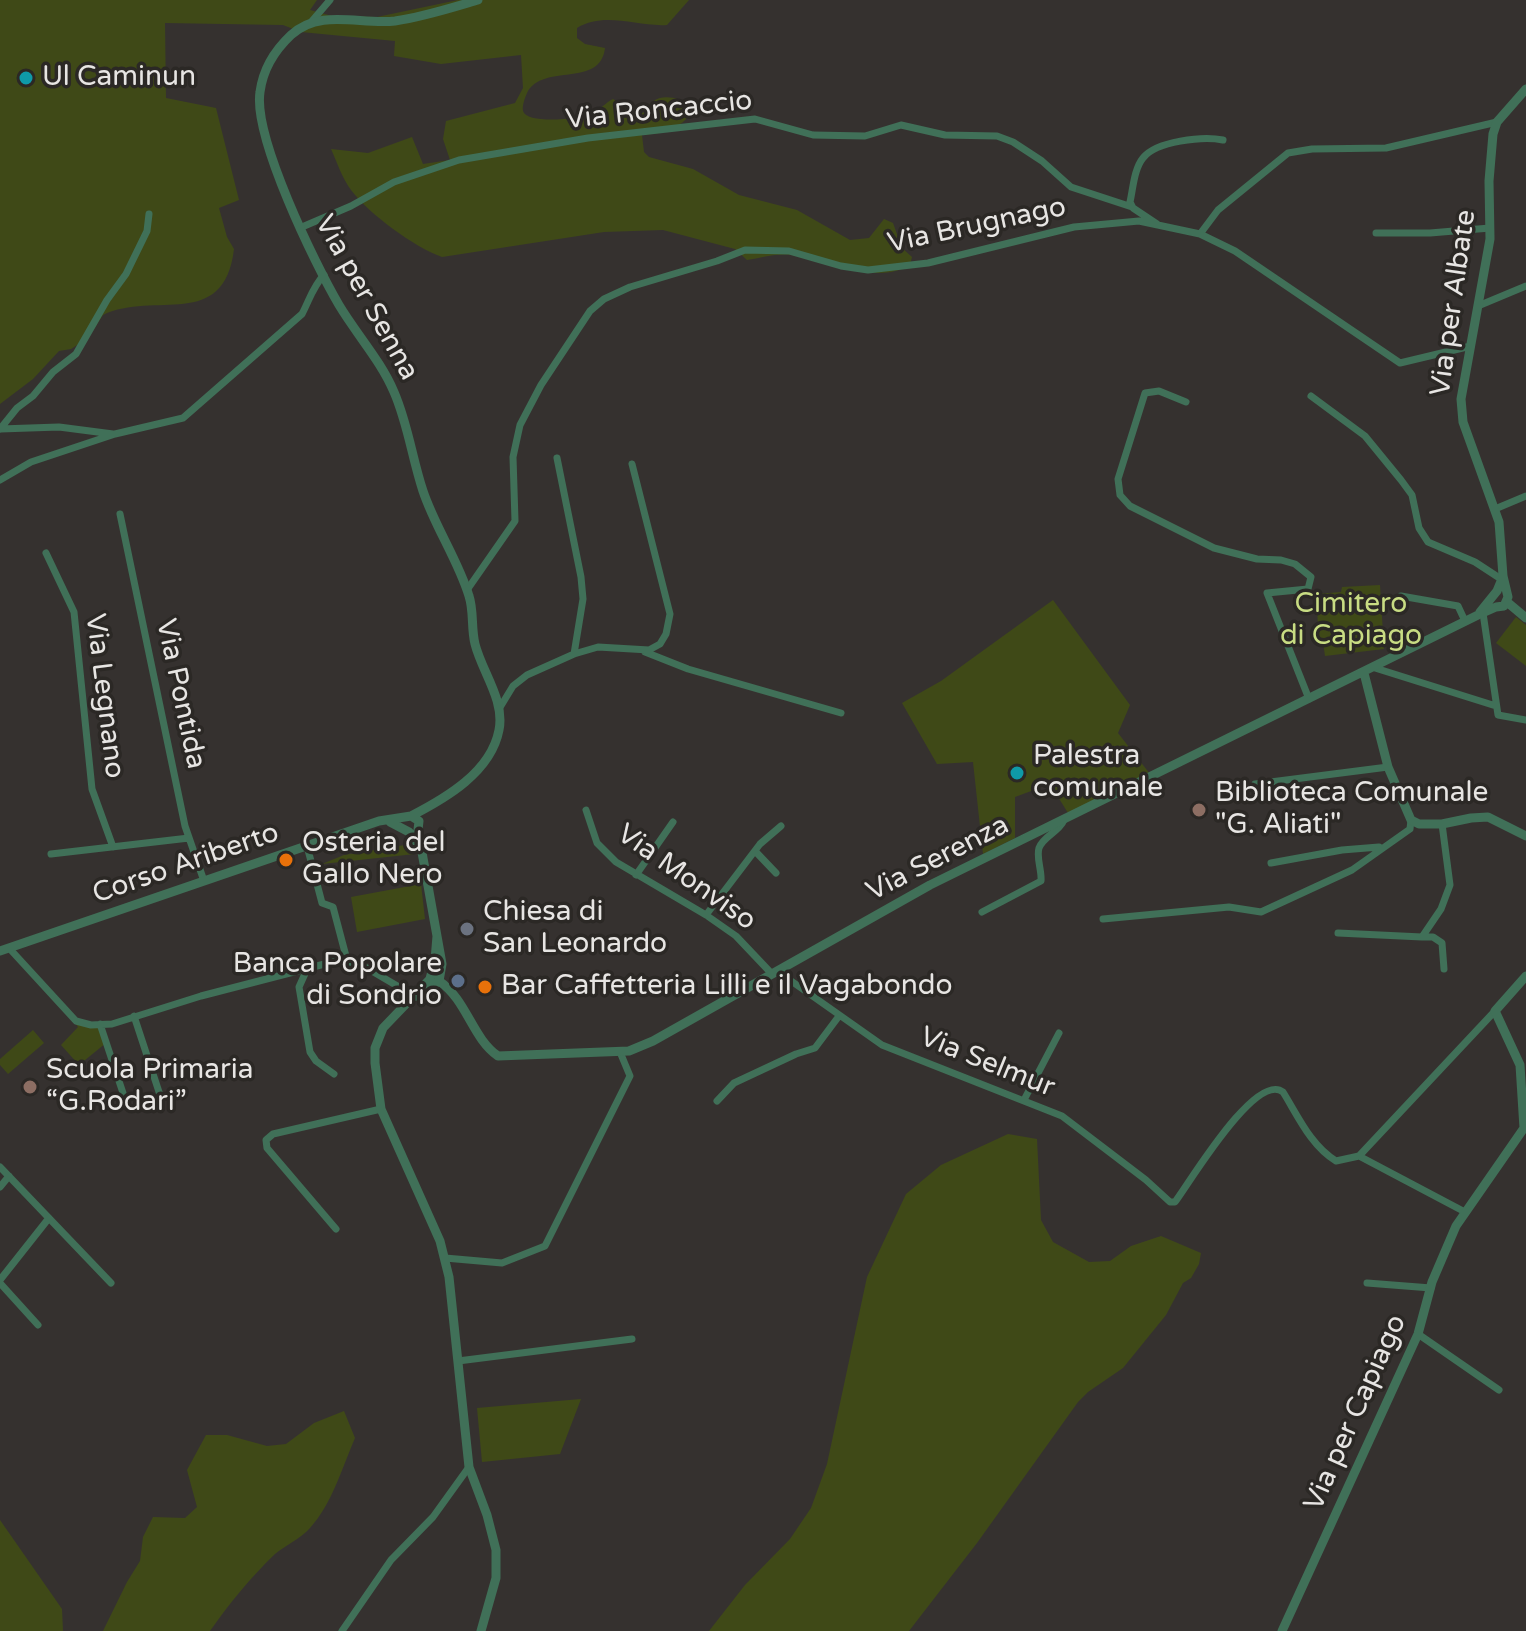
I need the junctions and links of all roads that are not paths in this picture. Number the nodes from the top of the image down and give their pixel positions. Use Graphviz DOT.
graph roads {
  1 [pos="330,0"];
  2 [pos="478,0"];
  3 [pos="312,21"];
  4 [pos="1526,89"];
  5 [pos="1497,122"];
  6 [pos="1223,140"];
  7 [pos="1132,207"];
  8 [pos="149,214"];
  9 [pos="1158,225"];
  10 [pos="302,227"];
  11 [pos="1490,228"];
  12 [pos="1376,233"];
  13 [pos="1200,234"];
  14 [pos="324,275"];
  15 [pos="1526,286"];
  16 [pos="1478,306"];
  17 [pos="1471,346"];
  18 [pos="1311,396"];
  19 [pos="1186,402"];
  20 [pos="0,429"];
  21 [pos="115,434"];
  22 [pos="557,458"];
  23 [pos="632,464"];
  24 [pos="0,480"];
  25 [pos="1526,496"];
  26 [pos="1495,509"];
  27 [pos="120,514"];
  28 [pos="46,553"];
  29 [pos="1502,578"];
  30 [pos="467,590"];
  31 [pos="1503,595"];
  32 [pos="1401,596"];
  33 [pos="1493,603"];
  34 [pos="1480,614"];
  35 [pos="1526,618"];
  36 [pos="1465,621"];
  37 [pos="640,651"];
  38 [pos="574,654"];
  39 [pos="1375,668"];
  40 [pos="1364,673"];
  41 [pos="1309,699"];
  42 [pos="499,709"];
  43 [pos="1497,711"];
  44 [pos="841,713"];
  45 [pos="1526,720"];
  46 [pos="1388,767"];
  47 [pos="1255,784"];
  48 [pos="586,810"];
  49 [pos="1065,818"];
  50 [pos="1411,820"];
  51 [pos="673,822"];
  52 [pos="1442,824"];
  53 [pos="411,825"];
  54 [pos="781,826"];
  55 [pos="1526,836"];
  56 [pos="189,838"];
  57 [pos="307,846"];
  58 [pos="113,847"];
  59 [pos="1381,847"];
  60 [pos="755,851"];
  61 [pos="51,854"];
  62 [pos="1271,863"];
  63 [pos="776,873"];
  64 [pos="636,875"];
  65 [pos="204,881"];
  66 [pos="982,912"];
  67 [pos="706,915"];
  68 [pos="1103,919"];
  69 [pos="1338,933"];
  70 [pos="437,936"];
  71 [pos="1422,937"];
  72 [pos="4,950"];
  73 [pos="436,950"];
  74 [pos="347,960"];
  75 [pos="308,967"];
  76 [pos="1444,969"];
  77 [pos="775,972"];
  78 [pos="1526,976"];
  79 [pos="439,981"];
  80 [pos="416,996"];
  81 [pos="1495,1011"];
  82 [pos="134,1016"];
  83 [pos="839,1016"];
  84 [pos="100,1024"];
  85 [pos="1059,1033"];
  86 [pos="620,1052"];
  87 [pos="334,1074"];
  88 [pos="123,1093"];
  89 [pos="160,1095"];
  90 [pos="1024,1100"];
  91 [pos="717,1101"];
  92 [pos="381,1109"];
  93 [pos="1525,1128"];
  94 [pos="1359,1156"];
  95 [pos="0,1167"];
  96 [pos="9,1176"];
  97 [pos="0,1187"];
  98 [pos="1465,1212"];
  99 [pos="49,1218"];
  100 [pos="336,1229"];
  101 [pos="445,1258"];
  102 [pos="0,1282"];
  103 [pos="111,1283"];
  104 [pos="1367,1283"];
  105 [pos="1431,1288"];
  106 [pos="38,1325"];
  107 [pos="1418,1334"];
  108 [pos="632,1339"];
  109 [pos="458,1361"];
  110 [pos="1499,1390"];
  111 [pos="469,1467"];
  112 [pos="342,1631"];
  113 [pos="481,1631"];
  114 [pos="1282,1631"];
  1 -- 3 [label="street, Via per Senna"];
  2 -- 3 [label="street"];
  3 -- 10 [label="street, Via per Senna"];
  4 -- 5 [label="street"];
  5 -- 11 [label="street, Via per Albate"];
  5 -- 13 [label="street"];
  6 -- 7 [label="street"];
  7 -- 9 [label="street, Via Roncaccio"];
  7 -- 10 [label="street, Via Roncaccio"];
  8 -- 20 [label="street"];
  9 -- 13 [label="street, Via Brugnago"];
  9 -- 30 [label="street, Via Brugnago"];
  10 -- 14 [label="street, Via per Senna"];
  11 -- 12 [label="street"];
  11 -- 16 [label="street, Via per Albate"];
  13 -- 17 [label="street, Via Brugnago"];
  14 -- 21 [label="street"];
  14 -- 30 [label="street, Via per Senna"];
  15 -- 16 [label="street"];
  16 -- 17 [label="street, Via per Albate"];
  17 -- 26 [label="street, Via per Albate"];
  18 -- 29 [label="street"];
  19 -- 41 [label="street"];
  20 -- 21 [label="street"];
  21 -- 24 [label="street"];
  22 -- 38 [label="street"];
  23 -- 37 [label="street"];
  25 -- 26 [label="street"];
  26 -- 29 [label="street, Via per Albate"];
  27 -- 56 [label="street, Via Pontida"];
  28 -- 58 [label="street, Via Legnano"];
  29 -- 31 [label="street, Via per Albate"];
  30 -- 42 [label="street, Via per Senna"];
  31 -- 33 [label="street, Via Serenza"];
  31 -- 33 [label="street"];
  31 -- 35 [label="street"];
  32 -- 36 [label="street"];
  33 -- 34 [label="street, Via Serenza"];
  34 -- 36 [label="street, Via Serenza"];
  34 -- 43 [label="street"];
  36 -- 39 [label="street, Via Serenza"];
  37 -- 38 [label="street"];
  37 -- 44 [label="street"];
  38 -- 42 [label="street"];
  39 -- 40 [label="street, Via Serenza"];
  39 -- 43 [label="street"];
  40 -- 41 [label="street, Via Serenza"];
  40 -- 46 [label="street"];
  41 -- 49 [label="street, Via Serenza"];
  42 -- 53 [label="street"];
  43 -- 45 [label="street"];
  46 -- 47 [label="street"];
  46 -- 50 [label="street"];
  48 -- 64 [label="street, Via Monviso"];
  49 -- 66 [label="street"];
  49 -- 77 [label="street, Via Serenza"];
  50 -- 52 [label="street"];
  50 -- 59 [label="street"];
  51 -- 64 [label="street"];
  52 -- 55 [label="street"];
  52 -- 71 [label="street"];
  53 -- 57 [label="street, Corso Ariberto"];
  53 -- 70 [label="street"];
  54 -- 60 [label="street"];
  56 -- 58 [label="street"];
  56 -- 65 [label="street, Via Pontida"];
  57 -- 65 [label="street, Corso Ariberto"];
  57 -- 74 [label="street"];
  58 -- 61 [label="street"];
  59 -- 62 [label="street"];
  59 -- 68 [label="street"];
  60 -- 63 [label="street"];
  60 -- 67 [label="street"];
  64 -- 67 [label="street, Via Monviso"];
  65 -- 72 [label="street, Corso Ariberto"];
  67 -- 77 [label="street, Via Monviso"];
  69 -- 71 [label="street"];
  70 -- 73 [label="street"];
  70 -- 79 [label="street"];
  71 -- 76 [label="street"];
  72 -- 84 [label="street"];
  73 -- 79 [label="street"];
  73 -- 80 [label="street"];
  74 -- 75 [label="street"];
  74 -- 80 [label="street"];
  75 -- 82 [label="street"];
  75 -- 87 [label="street"];
  77 -- 83 [label="street, Via Selmur"];
  77 -- 86 [label="street, Via Serenza"];
  78 -- 81 [label="street"];
  79 -- 80 [label="street"];
  79 -- 86 [label="street, Via Serenza"];
  80 -- 92 [label="street"];
  81 -- 93 [label="street"];
  81 -- 94 [label="street"];
  82 -- 84 [label="street"];
  82 -- 89 [label="street"];
  83 -- 90 [label="street, Via Selmur"];
  83 -- 91 [label="street"];
  84 -- 88 [label="street"];
  85 -- 90 [label="street"];
  86 -- 101 [label="street"];
  90 -- 94 [label="street, Via Selmur"];
  92 -- 100 [label="street"];
  92 -- 101 [label="street"];
  93 -- 98 [label="street, Via per Capiago"];
  94 -- 98 [label="street"];
  95 -- 96 [label="street"];
  96 -- 97 [label="street"];
  96 -- 99 [label="street"];
  98 -- 105 [label="street, Via per Capiago"];
  99 -- 102 [label="street"];
  99 -- 103 [label="street"];
  101 -- 109 [label="street"];
  102 -- 106 [label="street"];
  104 -- 105 [label="street"];
  105 -- 107 [label="street, Via per Capiago"];
  107 -- 110 [label="street"];
  107 -- 114 [label="street, Via per Capiago"];
  108 -- 109 [label="street"];
  109 -- 111 [label="street"];
  111 -- 112 [label="street"];
  111 -- 113 [label="street"];
}
